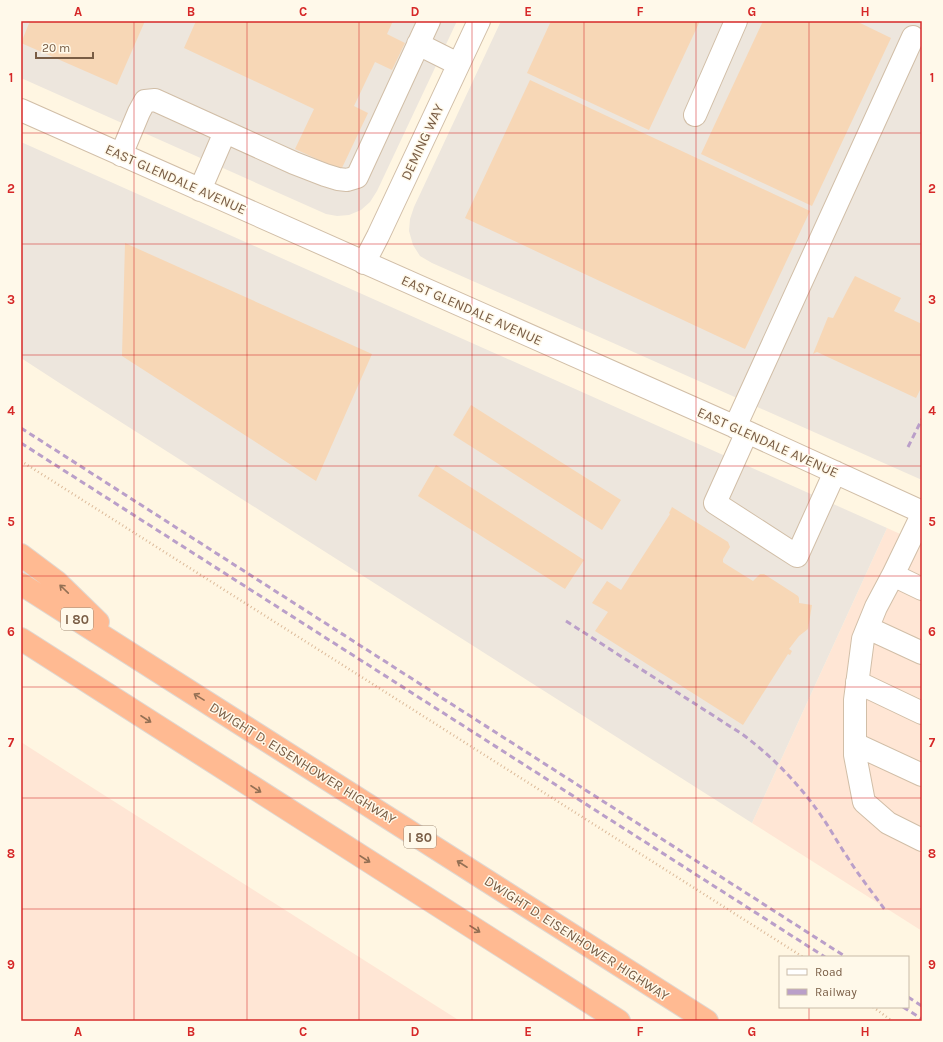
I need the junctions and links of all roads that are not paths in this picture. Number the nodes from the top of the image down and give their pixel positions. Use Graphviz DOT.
graph roads {
  1 [pos="429,21"];
  2 [pos="479,21"];
  3 [pos="736,21"];
  4 [pos="913,37"];
  5 [pos="418,44"];
  6 [pos="458,64"];
  7 [pos="21,110"];
  8 [pos="695,115"];
  9 [pos="225,132"];
  10 [pos="121,155"];
  11 [pos="200,190"];
  12 [pos="364,263"];
  13 [pos="741,430"];
  14 [pos="835,472"];
  15 [pos="922,512"];
  16 [pos="922,515"];
  17 [pos="21,555"];
  18 [pos="893,575"];
  19 [pos="21,584"];
  20 [pos="922,588"];
  21 [pos="868,628"];
  22 [pos="21,639"];
  23 [pos="922,653"];
  24 [pos="132,655"];
  25 [pos="21,657"];
  26 [pos="857,682"];
  27 [pos="113,698"];
  28 [pos="922,712"];
  29 [pos="855,744"];
  30 [pos="922,775"];
  31 [pos="922,840"];
  32 [pos="619,1021"];
  33 [pos="707,1021"];
  1 -- 5 [label="street"];
  2 -- 6 [label="street, DEMING WAY"];
  3 -- 8 [label="street"];
  4 -- 13 [label="street"];
  5 -- 6 [label="street"];
  5 -- 9 [label="street"];
  6 -- 12 [label="street, DEMING WAY"];
  7 -- 10 [label="street, EAST GLENDALE AVENUE"];
  9 -- 10 [label="street"];
  9 -- 11 [label="street"];
  10 -- 11 [label="street, EAST GLENDALE AVENUE"];
  11 -- 12 [label="street, EAST GLENDALE AVENUE"];
  12 -- 13 [label="street, EAST GLENDALE AVENUE"];
  13 -- 14 [label="street, EAST GLENDALE AVENUE"];
  13 -- 14 [label="street"];
  14 -- 15 [label="street, EAST GLENDALE AVENUE"];
  16 -- 18 [label="street"];
  24 -- 17 [label="highway, one-way"];
  18 -- 20 [label="street"];
  18 -- 21 [label="street"];
  19 -- 24 [label="highway, DWIGHT D. EISENHOWER HIGHWAY / I 80"];
  21 -- 23 [label="street"];
  21 -- 26 [label="street"];
  22 -- 27 [label="highway"];
  33 -- 24 [label="highway, DWIGHT D. EISENHOWER HIGHWAY / I 80, one-way"];
  25 -- 27 [label="highway"];
  26 -- 28 [label="street"];
  26 -- 29 [label="street"];
  27 -- 32 [label="highway, one-way"];
  29 -- 30 [label="street"];
  29 -- 31 [label="street"];
}
